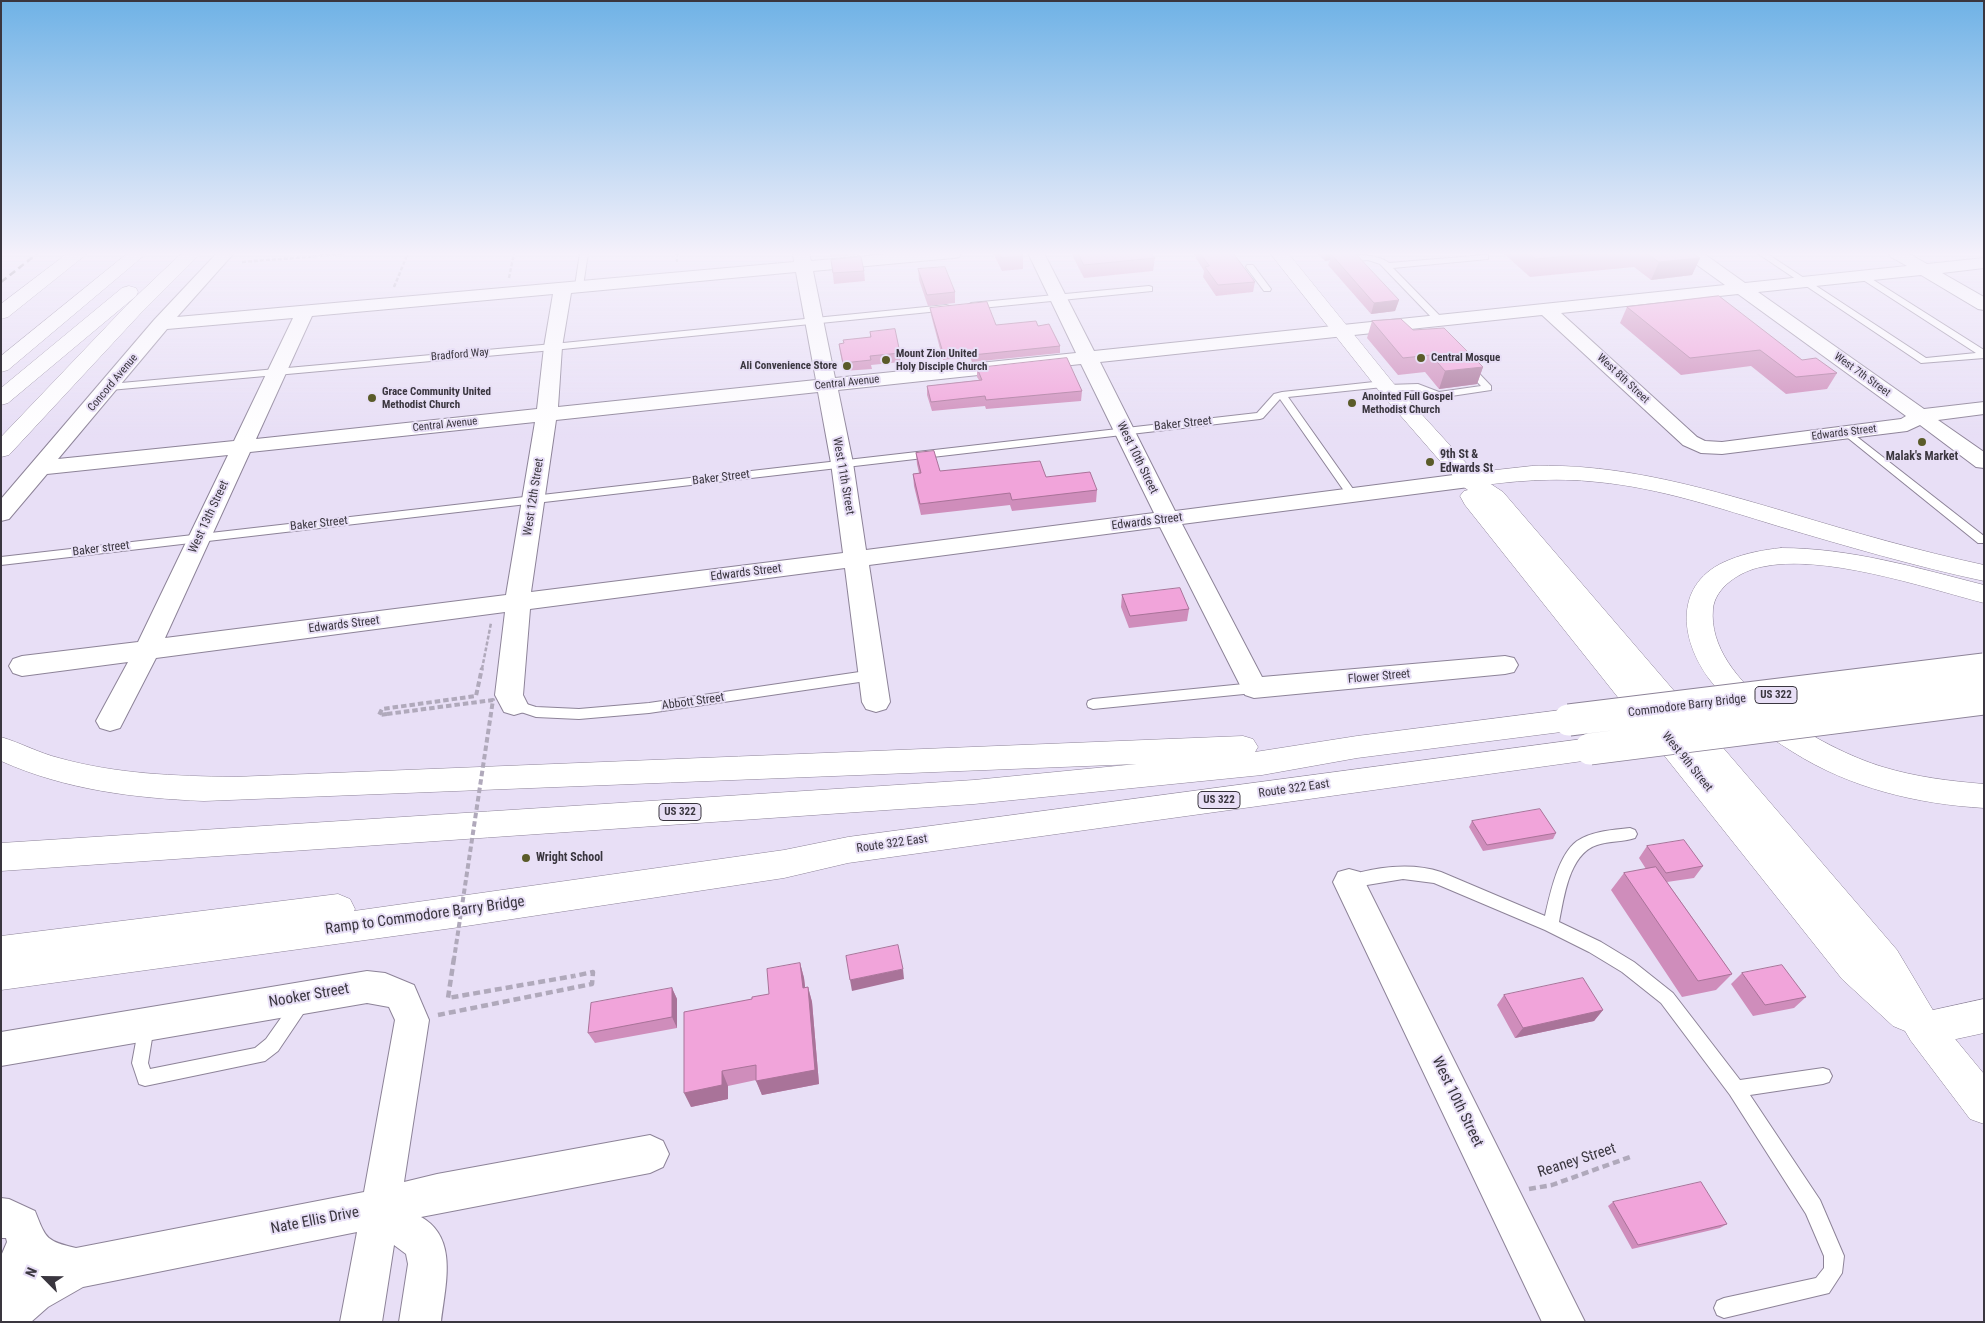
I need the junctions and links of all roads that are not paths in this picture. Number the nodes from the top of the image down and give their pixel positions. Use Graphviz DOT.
graph roads {
  1 [pos="63,315"];
  2 [pos="102,315"];
  3 [pos="128,315"];
  4 [pos="169,315"];
  5 [pos="272,315"];
  6 [pos="304,315"];
  7 [pos="563,315"];
  8 [pos="814,315"];
  9 [pos="872,315"];
  10 [pos="1066,315"];
  11 [pos="1329,315"];
  12 [pos="1425,315"];
  13 [pos="1499,315"];
  14 [pos="1552,315"];
  15 [pos="1778,315"];
  16 [pos="1854,315"];
  17 [pos="1922,315"];
  18 [pos="815,320"];
  19 [pos="1431,323"];
  20 [pos="161,324"];
  21 [pos="1341,330"];
  22 [pos="553,347"];
  23 [pos="1984,354"];
  24 [pos="1087,357"];
  25 [pos="1462,361"];
  26 [pos="1,366"];
  27 [pos="278,371"];
  28 [pos="826,385"];
  29 [pos="1385,386"];
  30 [pos="110,387"];
  31 [pos="1282,395"];
  32 [pos="1,398"];
  33 [pos="1984,408"];
  34 [pos="547,414"];
  35 [pos="1919,416"];
  36 [pos="1124,430"];
  37 [pos="1847,432"];
  38 [pos="242,446"];
  39 [pos="1701,447"];
  40 [pos="1,450"];
  41 [pos="1984,462"];
  42 [pos="842,463"];
  43 [pos="39,468"];
  44 [pos="1469,480"];
  45 [pos="1649,483"];
  46 [pos="1353,496"];
  47 [pos="534,500"];
  48 [pos="1,514"];
  49 [pos="1168,520"];
  50 [pos="200,537"];
  51 [pos="1982,540"];
  52 [pos="856,559"];
  53 [pos="1,561"];
  54 [pos="1898,572"];
  55 [pos="1984,573"];
  56 [pos="1984,594"];
  57 [pos="516,602"];
  58 [pos="147,650"];
  59 [pos="1505,665"];
  60 [pos="22,666"];
  61 [pos="1984,669"];
  62 [pos="873,675"];
  63 [pos="1254,688"];
  64 [pos="1984,699"];
  65 [pos="876,702"];
  66 [pos="1093,704"];
  67 [pos="514,705"];
  68 [pos="110,721"];
  69 [pos="1357,746"];
  70 [pos="1,748"];
  71 [pos="1984,796"];
  72 [pos="1630,834"];
  73 [pos="848,850"];
  74 [pos="1,856"];
  75 [pos="1350,882"];
  76 [pos="1550,925"];
  77 [pos="1,952"];
  78 [pos="1,974"];
  79 [pos="306,997"];
  80 [pos="1984,1016"];
  81 [pos="147,1024"];
  82 [pos="1924,1029"];
  83 [pos="1,1049"];
  84 [pos="1824,1076"];
  85 [pos="1736,1089"];
  86 [pos="1984,1105"];
  87 [pos="650,1154"];
  88 [pos="381,1208"];
  89 [pos="14,1231"];
  90 [pos="76,1268"];
  91 [pos="1,1303"];
  92 [pos="1724,1308"];
  93 [pos="1,1319"];
  94 [pos="362,1322"];
  95 [pos="420,1322"];
  96 [pos="1564,1322"];
  1 -- 26 [label="main road"];
  2 -- 32 [label="main road"];
  3 -- 40 [label="main road"];
  4 -- 20 [label="street, Concord Avenue"];
  5 -- 20 [label="street"];
  6 -- 27 [label="street, West 13th Street"];
  7 -- 22 [label="street, West 12th Street"];
  8 -- 18 [label="street, West 11th Street"];
  9 -- 18 [label="lane, Bradford Way"];
  10 -- 24 [label="street, West 10th Street"];
  11 -- 21 [label="main road, West 9th Street"];
  12 -- 19 [label="lane"];
  13 -- 19 [label="street, Central Avenue"];
  14 -- 39 [label="street, West 8th Street"];
  15 -- 35 [label="street, West 7th Street"];
  16 -- 23 [label="lane"];
  17 -- 23 [label="lane"];
  18 -- 22 [label="lane, Bradford Way"];
  18 -- 28 [label="street, West 11th Street"];
  19 -- 21 [label="street, Central Avenue"];
  20 -- 30 [label="street, Concord Avenue"];
  21 -- 24 [label="street, Central Avenue"];
  21 -- 29 [label="main road, West 9th Street"];
  22 -- 27 [label="lane, Bradford Way"];
  22 -- 34 [label="street, West 12th Street"];
  24 -- 28 [label="street, Central Avenue"];
  24 -- 36 [label="street, West 10th Street"];
  25 -- 29 [label="lane"];
  27 -- 30 [label="lane, Bradford Way"];
  27 -- 38 [label="street, West 13th Street"];
  28 -- 34 [label="street, Central Avenue"];
  28 -- 42 [label="street, West 11th Street"];
  29 -- 31 [label="lane"];
  29 -- 44 [label="main road, West 9th Street"];
  30 -- 43 [label="street, Concord Avenue"];
  31 -- 36 [label="lane, Baker Street"];
  31 -- 46 [label="lane"];
  33 -- 35 [label="street, Edwards Street"];
  34 -- 38 [label="street, Central Avenue"];
  34 -- 47 [label="street, West 12th Street"];
  35 -- 37 [label="street, Edwards Street"];
  35 -- 41 [label="street, West 7th Street"];
  36 -- 42 [label="lane, Baker Street"];
  36 -- 49 [label="street, West 10th Street"];
  37 -- 39 [label="street, Edwards Street"];
  37 -- 51 [label="lane"];
  38 -- 43 [label="street, Central Avenue"];
  38 -- 50 [label="street, West 13th Street"];
  42 -- 47 [label="lane, Baker Street"];
  42 -- 52 [label="street, West 11th Street"];
  43 -- 48 [label="street, Concord Avenue"];
  44 -- 45 [label="main road"];
  44 -- 46 [label="street, Edwards Street"];
  44 -- 82 [label="main road, West 9th Street"];
  45 -- 54 [label="main road"];
  45 -- 55 [label="main road"];
  46 -- 49 [label="street, Edwards Street"];
  47 -- 50 [label="lane, Baker Street"];
  47 -- 57 [label="street, West 12th Street"];
  49 -- 52 [label="street, Edwards Street"];
  49 -- 63 [label="street, West 10th Street"];
  50 -- 53 [label="lane, Baker street"];
  50 -- 58 [label="street, West 13th Street"];
  52 -- 57 [label="street, Edwards Street"];
  52 -- 62 [label="street, West 11th Street"];
  54 -- 56 [label="main road"];
  54 -- 71 [label="main road"];
  57 -- 58 [label="street, Edwards Street"];
  57 -- 67 [label="street, West 12th Street"];
  58 -- 60 [label="street, Edwards Street"];
  58 -- 68 [label="street, West 13th Street"];
  59 -- 63 [label="street, Flower Street"];
  61 -- 69 [label="main road, Commodore Barry Bridge / US 322, bridge"];
  62 -- 65 [label="street, West 11th Street"];
  62 -- 67 [label="lane, Abbott Street"];
  63 -- 66 [label="lane"];
  64 -- 73 [label="main road, Route 322 East / US 322, bridge"];
  69 -- 70 [label="main road"];
  69 -- 74 [label="main road, US 322"];
  72 -- 76 [label="lane"];
  73 -- 77 [label="main road"];
  73 -- 78 [label="main road, Ramp to Commodore Barry Bridge / US 322"];
  75 -- 76 [label="lane"];
  75 -- 96 [label="street, West 10th Street"];
  76 -- 85 [label="lane"];
  79 -- 81 [label="street, Nooker Street"];
  79 -- 81 [label="lane"];
  79 -- 88 [label="street, Nooker Street"];
  80 -- 82 [label="main road"];
  81 -- 83 [label="street, Nooker Street"];
  82 -- 86 [label="main road, West 9th Street"];
  84 -- 85 [label="lane"];
  85 -- 92 [label="lane"];
  87 -- 88 [label="street, Nate Ellis Drive"];
  88 -- 90 [label="street, Nate Ellis Drive"];
  88 -- 94 [label="street"];
  88 -- 95 [label="street"];
  89 -- 90 [label="street, Nate Ellis Drive"];
  89 -- 91 [label="street"];
  90 -- 93 [label="street"];
}
